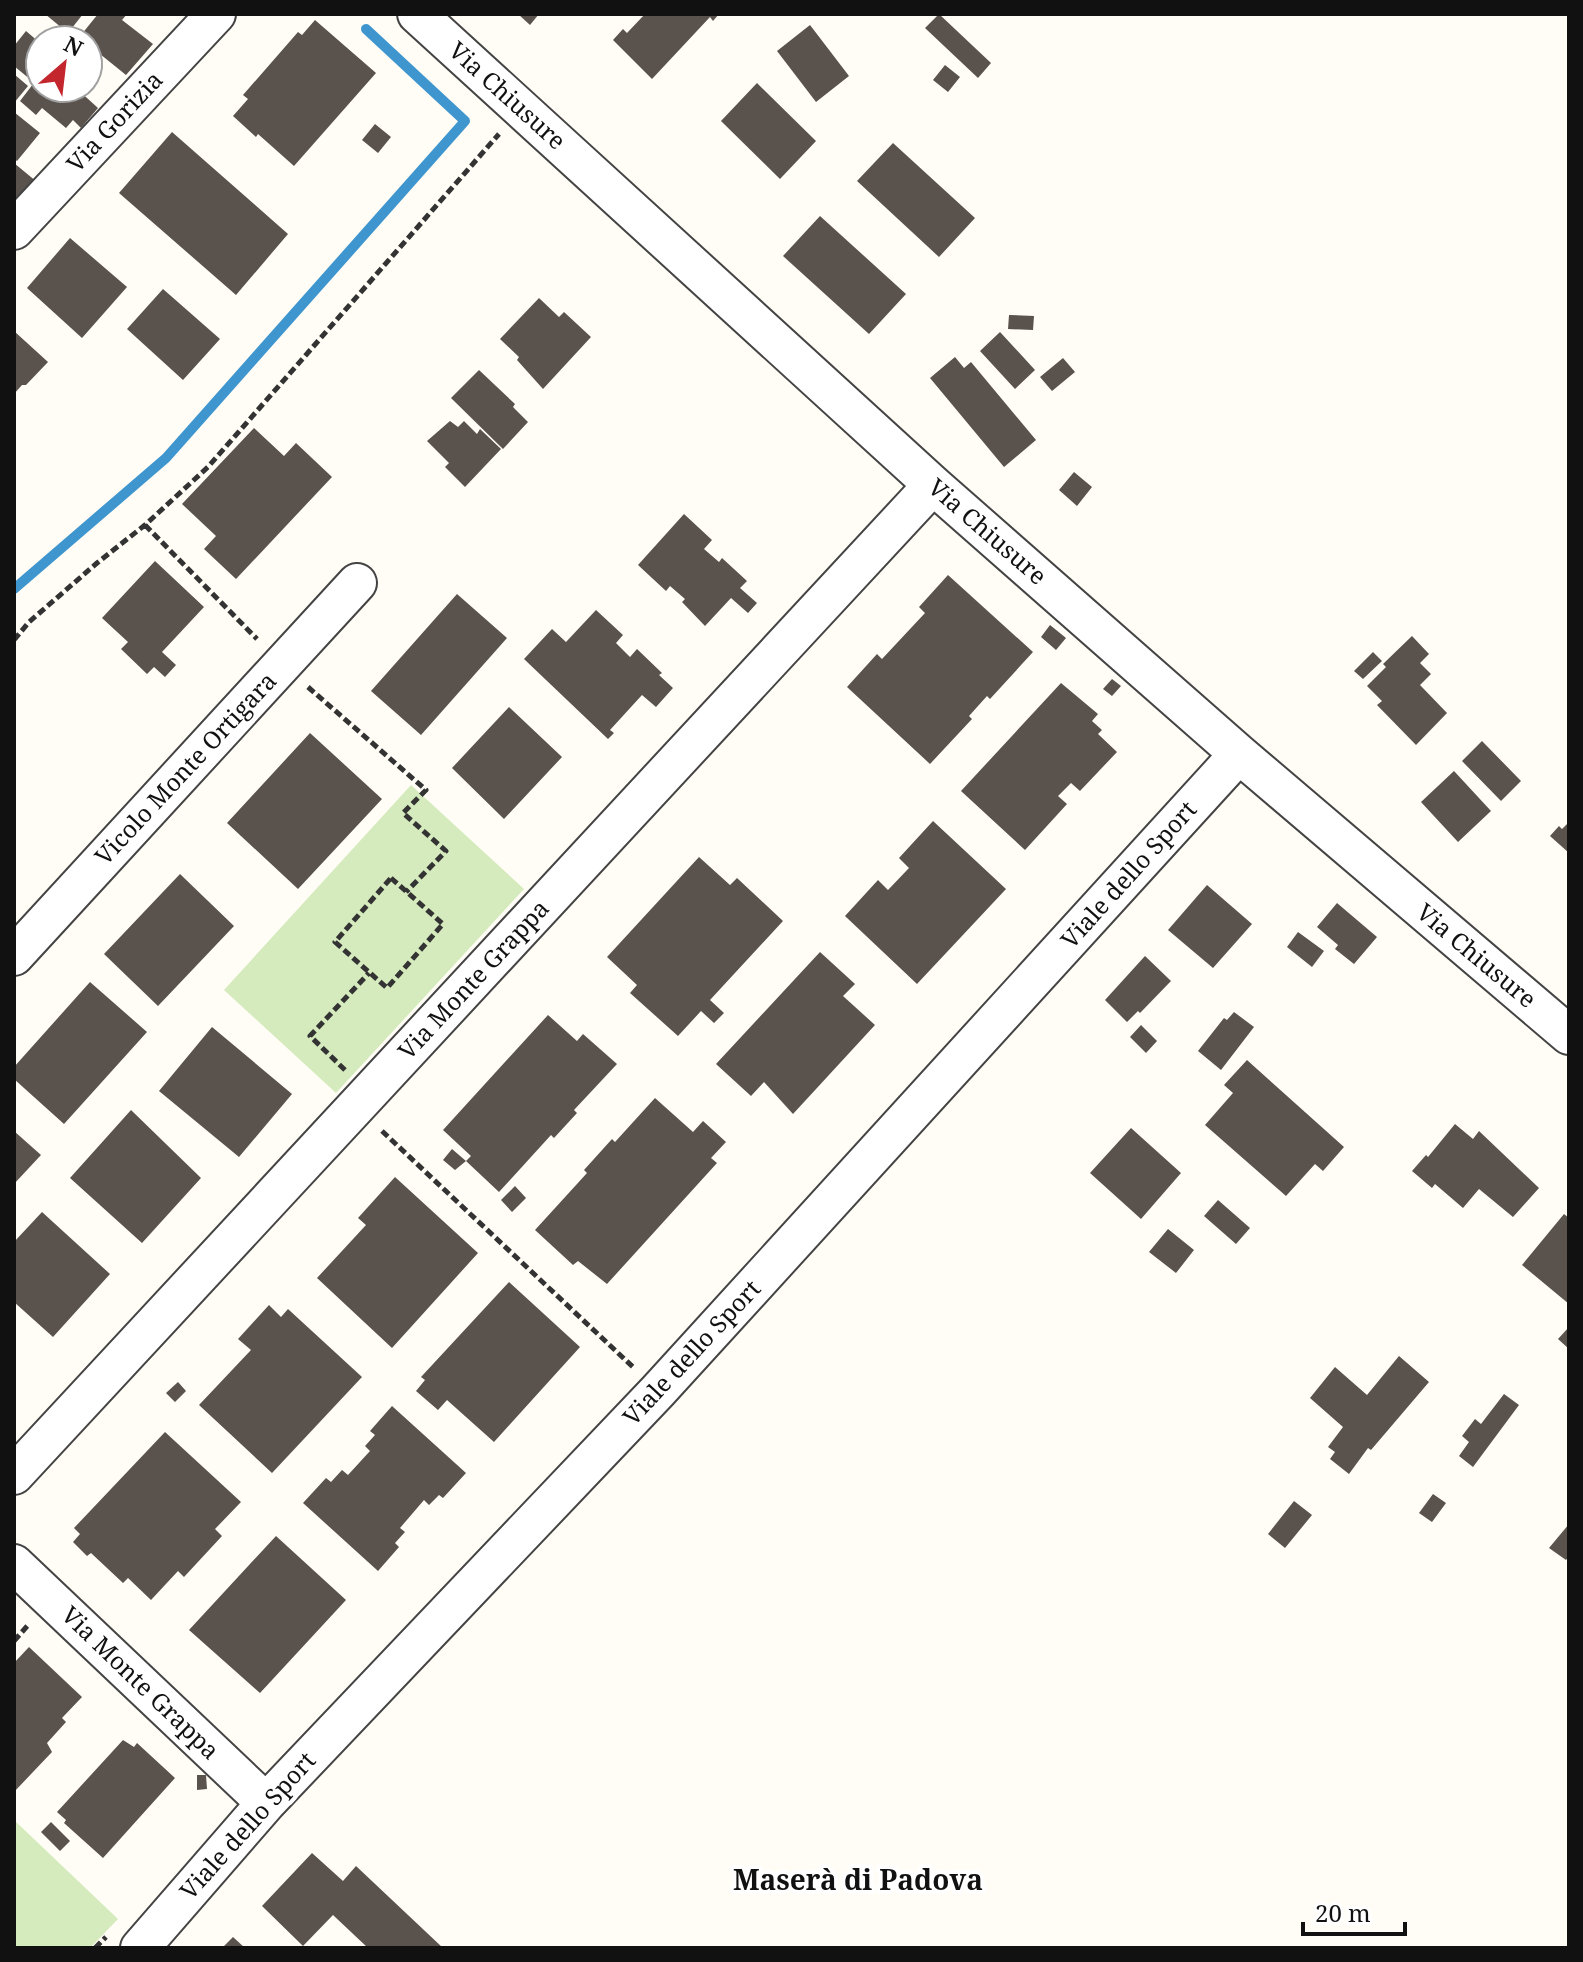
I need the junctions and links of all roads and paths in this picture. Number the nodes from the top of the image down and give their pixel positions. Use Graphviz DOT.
graph roads {
  1 [pos="216,14"];
  2 [pos="417,14"];
  3 [pos="522,109"];
  4 [pos="14,230"];
  5 [pos="933,485"];
  6 [pos="145,525"];
  7 [pos="357,583"];
  8 [pos="14,640"];
  9 [pos="282,665"];
  10 [pos="1239,754"];
  11 [pos="406,892"];
  12 [pos="14,956"];
  13 [pos="369,973"];
  14 [pos="1569,1035"];
  15 [pos="357,1107"];
  16 [pos="658,1391"];
  17 [pos="14,1475"];
  18 [pos="14,1564"];
  19 [pos="266,1803"];
  20 [pos="140,1948"];
  1 -- 4 [label="street, Via Gorizia"];
  2 -- 3 [label="street, Via Chiusure"];
  3 -- 5 [label="street, Via Chiusure"];
  3 -- 6 [label="path"];
  5 -- 10 [label="street, Via Chiusure"];
  5 -- 15 [label="street, Via Monte Grappa"];
  6 -- 8 [label="path"];
  6 -- 9 [label="path"];
  7 -- 9 [label="street, Vicolo Monte Ortigara"];
  9 -- 11 [label="path"];
  9 -- 12 [label="street, Vicolo Monte Ortigara"];
  10 -- 14 [label="street, Via Chiusure"];
  10 -- 16 [label="street, Viale dello Sport"];
  11 -- 13 [label="path"];
  11 -- 13 [label="path"];
  13 -- 15 [label="path"];
  15 -- 16 [label="path"];
  15 -- 17 [label="street, Via Monte Grappa"];
  16 -- 19 [label="street, Viale dello Sport"];
  18 -- 19 [label="street, Via Monte Grappa"];
  19 -- 20 [label="street, Viale dello Sport"];
}
